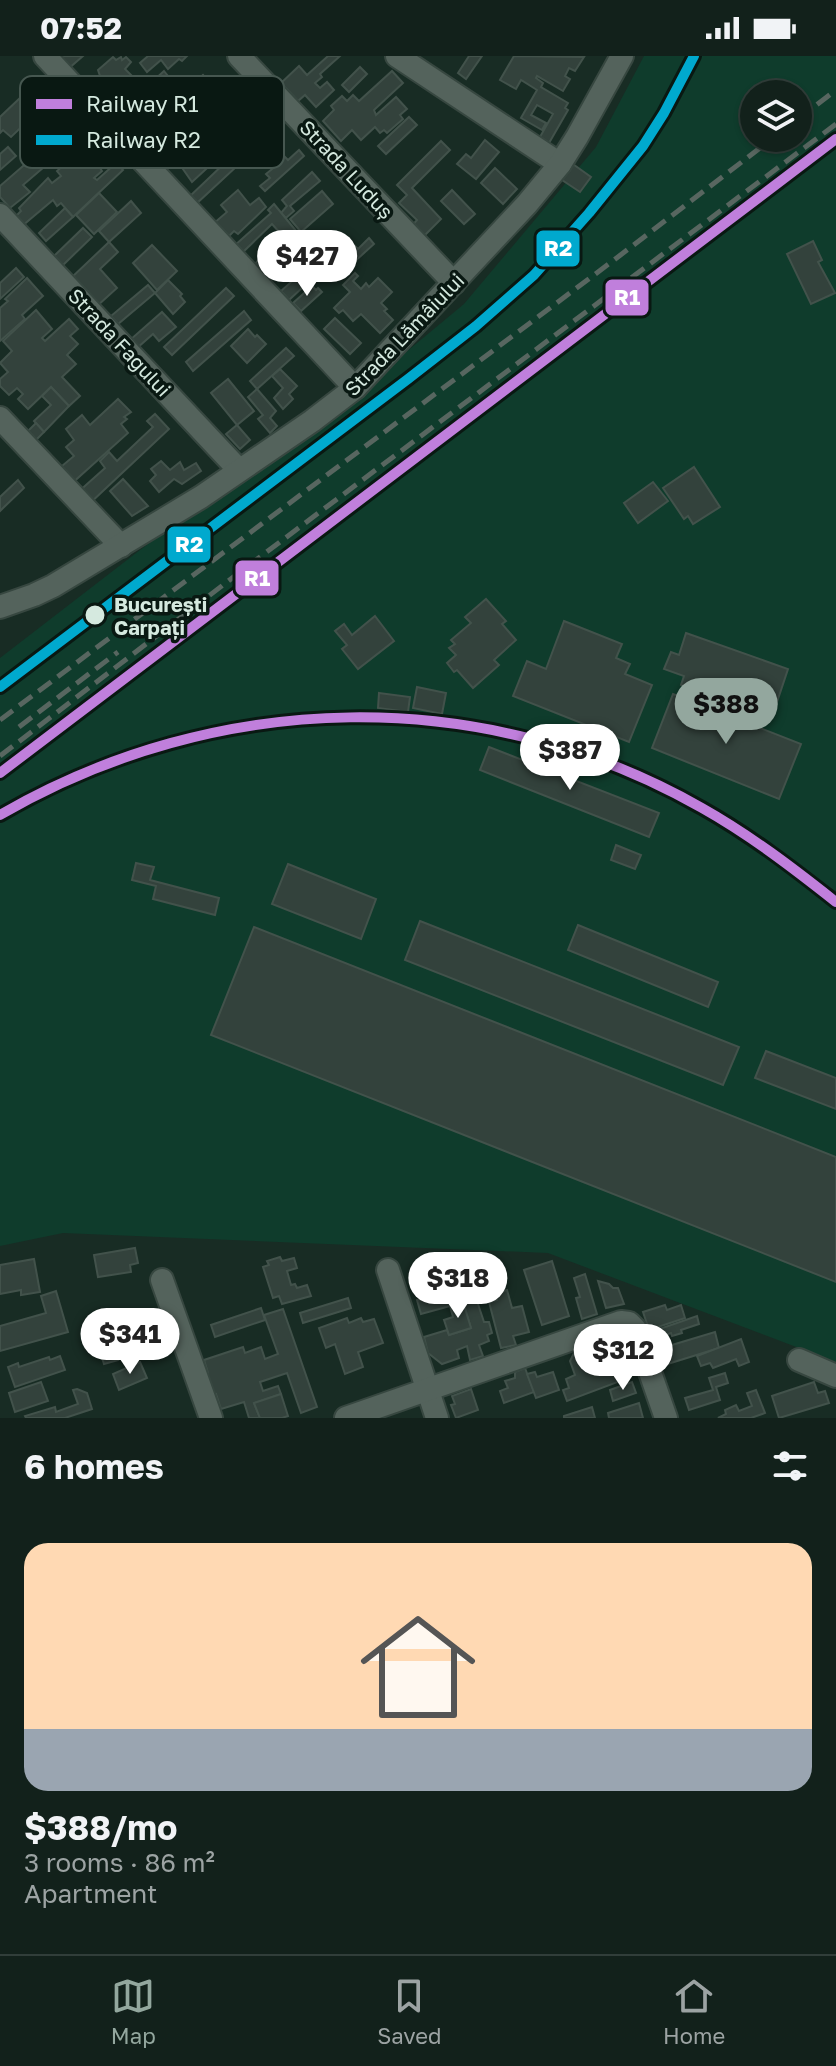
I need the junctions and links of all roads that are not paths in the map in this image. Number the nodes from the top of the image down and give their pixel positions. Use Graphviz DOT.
graph roads {
  1 [pos="45,56"];
  2 [pos="239,56"];
  3 [pos="397,56"];
  4 [pos="622,56"];
  5 [pos="64,76"];
  6 [pos="258,76"];
  7 [pos="284,104"];
  8 [pos="560,164"];
  9 [pos="150,168"];
  10 [pos="0,215"];
  11 [pos="454,283"];
  12 [pos="355,388"];
  13 [pos="0,418"];
  14 [pos="239,470"];
  15 [pos="121,546"];
  16 [pos="0,607"];
  17 [pos="388,1270"];
  18 [pos="162,1280"];
  19 [pos="799,1360"];
  20 [pos="836,1376"];
  21 [pos="428,1390"];
  22 [pos="211,1418"];
  23 [pos="346,1418"];
  24 [pos="437,1418"];
  25 [pos="666,1418"];
  1 -- 5 [label="street"];
  2 -- 6 [label="street, Strada Luduș"];
  3 -- 8 [label="street"];
  4 -- 8 [label="street, Strada Lămâiului"];
  7 -- 11 [label="street, Strada Luduș"];
  8 -- 11 [label="street, Strada Lămâiului"];
  9 -- 12 [label="street"];
  10 -- 14 [label="street, Strada Fagului"];
  11 -- 12 [label="street, Strada Lămâiului"];
  12 -- 14 [label="street, Strada Lămâiului"];
  13 -- 15 [label="street"];
  14 -- 15 [label="street, Strada Lămâiului"];
  15 -- 16 [label="street, Strada Lămâiului"];
  17 -- 21 [label="street"];
  18 -- 22 [label="street"];
  19 -- 20 [label="street"];
  21 -- 23 [label="street"];
  21 -- 24 [label="street"];
  21 -- 25 [label="street"];
}
